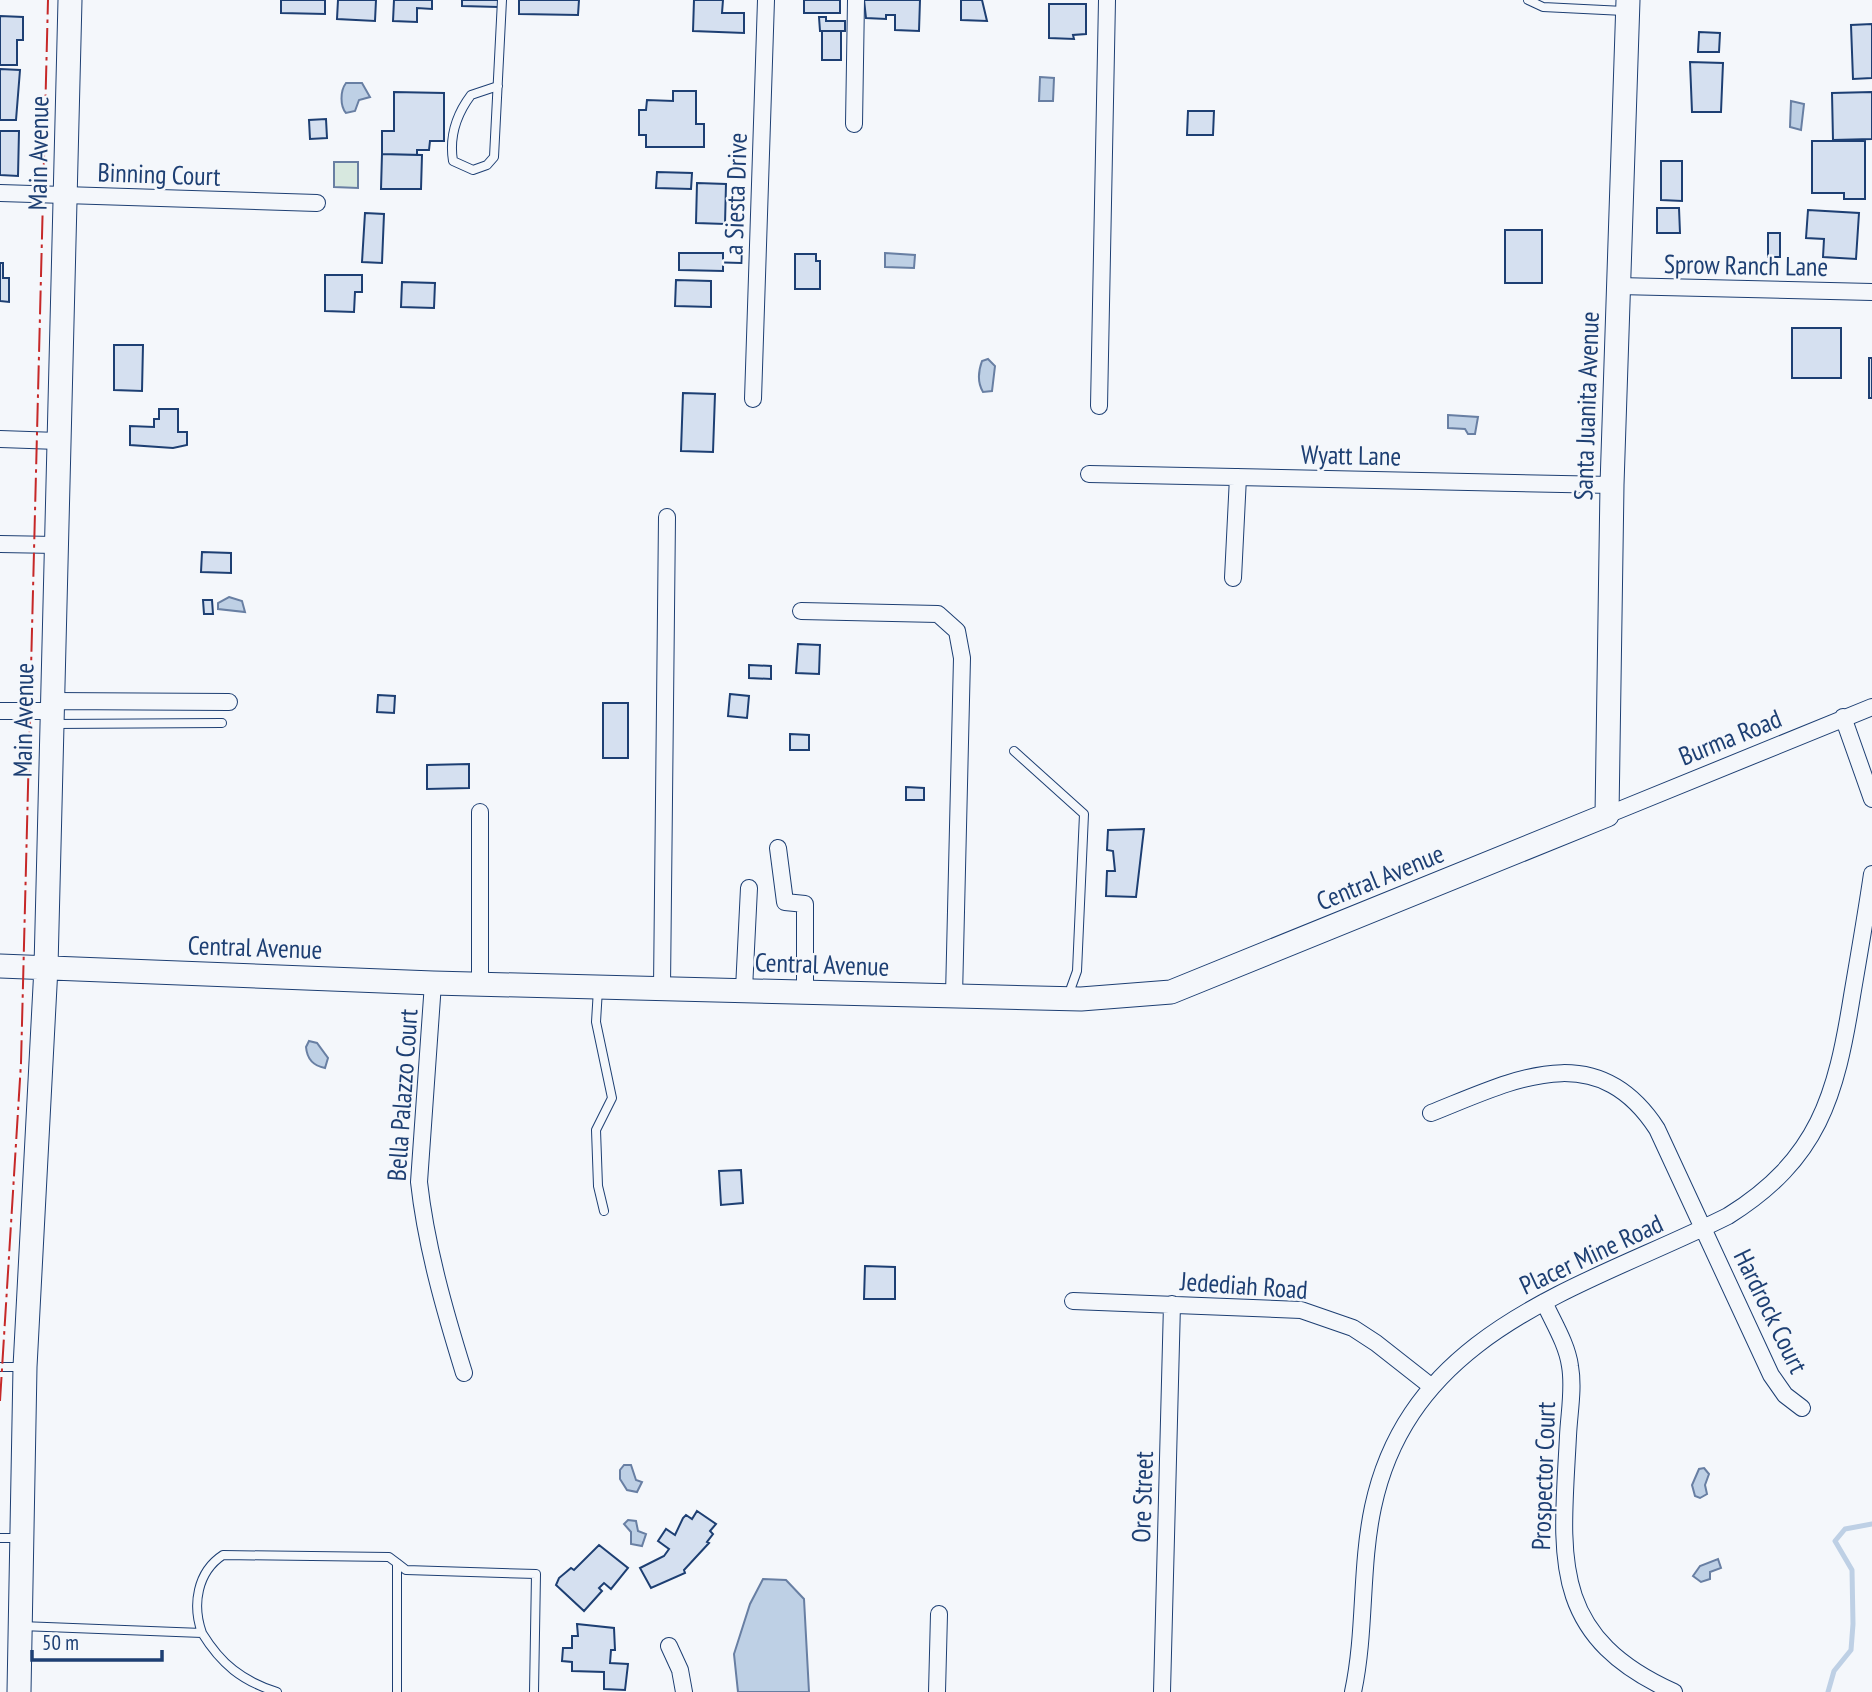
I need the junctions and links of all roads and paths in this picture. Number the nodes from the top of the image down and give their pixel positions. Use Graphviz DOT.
graph roads {
  1 [pos="70,0"];
  2 [pos="502,0"];
  3 [pos="766,0"];
  4 [pos="856,0"];
  5 [pos="1107,0"];
  6 [pos="1528,0"];
  7 [pos="1628,6"];
  8 [pos="498,86"];
  9 [pos="854,124"];
  10 [pos="0,193"];
  11 [pos="65,195"];
  12 [pos="317,204"];
  13 [pos="1618,286"];
  14 [pos="1872,292"];
  15 [pos="754,399"];
  16 [pos="1099,406"];
  17 [pos="0,439"];
  18 [pos="58,441"];
  19 [pos="1089,474"];
  20 [pos="1238,477"];
  21 [pos="1612,485"];
  22 [pos="667,517"];
  23 [pos="0,544"];
  24 [pos="55,545"];
  25 [pos="1233,579"];
  26 [pos="801,611"];
  27 [pos="229,702"];
  28 [pos="1872,707"];
  29 [pos="0,711"];
  30 [pos="52,712"];
  31 [pos="1843,717"];
  32 [pos="222,723"];
  33 [pos="1014,751"];
  34 [pos="1872,799"];
  35 [pos="480,812"];
  36 [pos="1607,815"];
  37 [pos="778,848"];
  38 [pos="1872,874"];
  39 [pos="748,888"];
  40 [pos="1869,907"];
  41 [pos="0,966"];
  42 [pos="46,967"];
  43 [pos="433,983"];
  44 [pos="480,983"];
  45 [pos="599,986"];
  46 [pos="662,987"];
  47 [pos="744,989"];
  48 [pos="805,991"];
  49 [pos="954,996"];
  50 [pos="1067,999"];
  51 [pos="1431,1113"];
  52 [pos="604,1211"];
  53 [pos="1703,1228"];
  54 [pos="1073,1301"];
  55 [pos="1544,1302"];
  56 [pos="1172,1304"];
  57 [pos="0,1367"];
  58 [pos="25,1367"];
  59 [pos="464,1373"];
  60 [pos="1432,1387"];
  61 [pos="1802,1408"];
  62 [pos="11,1538"];
  63 [pos="397,1563"];
  64 [pos="939,1614"];
  65 [pos="20,1626"];
  66 [pos="202,1633"];
  67 [pos="669,1646"];
  68 [pos="258,1689"];
  69 [pos="19,1692"];
  70 [pos="277,1692"];
  71 [pos="397,1692"];
  72 [pos="534,1692"];
  73 [pos="684,1692"];
  74 [pos="937,1692"];
  75 [pos="1162,1692"];
  76 [pos="1353,1692"];
  77 [pos="1674,1692"];
  1 -- 11 [label="street, Main Avenue"];
  2 -- 8 [label="lane"];
  3 -- 15 [label="street, La Siesta Drive"];
  4 -- 9 [label="street"];
  5 -- 16 [label="street"];
  6 -- 7 [label="lane"];
  7 -- 13 [label="street, Santa Juanita Avenue"];
  8 -- 8 [label="lane"];
  10 -- 11 [label="street, Binning Court"];
  11 -- 12 [label="street, Binning Court"];
  11 -- 18 [label="street, Main Avenue"];
  13 -- 14 [label="street, Sprow Ranch Lane"];
  13 -- 21 [label="street, Santa Juanita Avenue"];
  17 -- 18 [label="street"];
  18 -- 24 [label="street, Main Avenue"];
  19 -- 20 [label="street, Wyatt Lane"];
  20 -- 21 [label="street, Wyatt Lane"];
  20 -- 25 [label="street"];
  21 -- 36 [label="street, Santa Juanita Avenue"];
  22 -- 46 [label="street"];
  23 -- 24 [label="street"];
  24 -- 30 [label="street, Main Avenue"];
  26 -- 49 [label="street"];
  27 -- 30 [label="street"];
  28 -- 31 [label="street, Burma Road"];
  29 -- 30 [label="street"];
  30 -- 32 [label="lane"];
  30 -- 42 [label="street, Main Avenue"];
  31 -- 34 [label="street"];
  31 -- 36 [label="street, Burma Road"];
  33 -- 50 [label="lane"];
  35 -- 44 [label="street"];
  36 -- 50 [label="street, Central Avenue"];
  37 -- 48 [label="street"];
  38 -- 40 [label="street, Placer Mine Road"];
  39 -- 47 [label="street"];
  40 -- 53 [label="street, Placer Mine Road"];
  41 -- 42 [label="street, Central Avenue"];
  42 -- 43 [label="street, Central Avenue"];
  42 -- 58 [label="street, Main Avenue"];
  43 -- 44 [label="street, Central Avenue"];
  43 -- 59 [label="street, Bella Palazzo Court"];
  44 -- 45 [label="street, Central Avenue"];
  45 -- 46 [label="street, Central Avenue"];
  45 -- 52 [label="lane"];
  46 -- 47 [label="street, Central Avenue"];
  47 -- 48 [label="street, Central Avenue"];
  48 -- 49 [label="street, Central Avenue"];
  49 -- 50 [label="street, Central Avenue"];
  51 -- 53 [label="street, Hardrock Court"];
  53 -- 55 [label="street, Placer Mine Road"];
  53 -- 61 [label="street, Hardrock Court"];
  54 -- 56 [label="street, Jedediah Road"];
  55 -- 60 [label="street, Placer Mine Road"];
  55 -- 77 [label="street, Prospector Court"];
  56 -- 60 [label="street, Jedediah Road"];
  56 -- 75 [label="street, Ore Street"];
  57 -- 58 [label="lane"];
  58 -- 62 [label="street, Main Avenue"];
  60 -- 76 [label="street, Placer Mine Road"];
  62 -- 65 [label="street, Main Avenue"];
  63 -- 66 [label="lane"];
  63 -- 71 [label="lane"];
  63 -- 72 [label="lane"];
  64 -- 74 [label="street"];
  65 -- 66 [label="lane"];
  65 -- 69 [label="street, Main Avenue"];
  66 -- 68 [label="lane"];
  67 -- 73 [label="street"];
  68 -- 70 [label="lane"];
}
